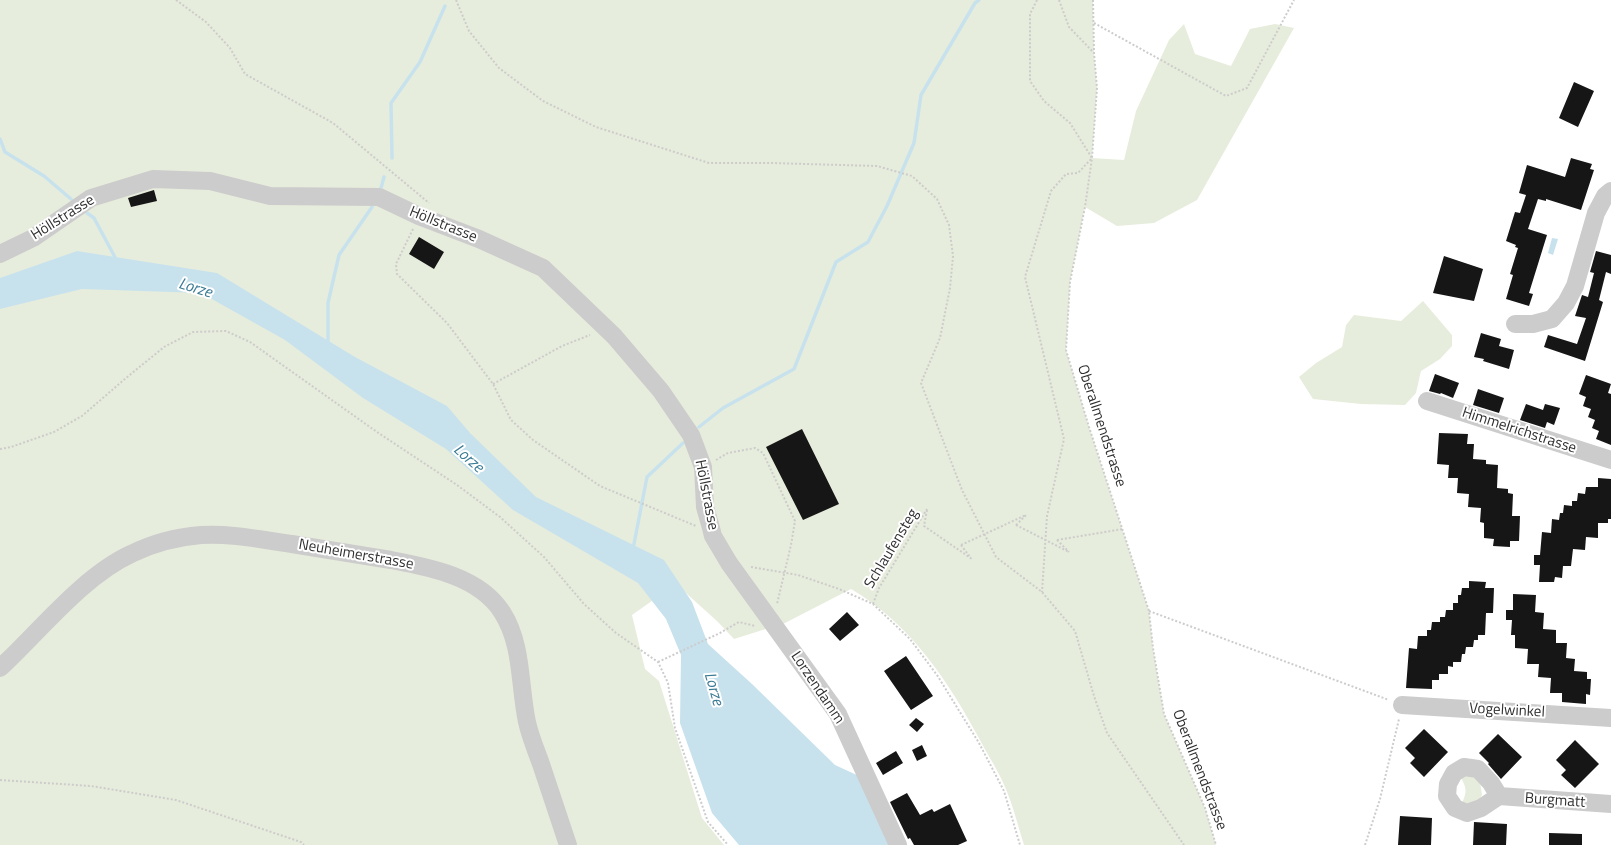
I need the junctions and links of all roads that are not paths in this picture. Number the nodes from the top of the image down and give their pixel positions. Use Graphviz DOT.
graph roads {
  1 [pos="1611,191"];
  2 [pos="0,254"];
  3 [pos="1515,324"];
  4 [pos="1427,402"];
  5 [pos="1611,460"];
  6 [pos="729,563"];
  7 [pos="0,668"];
  8 [pos="1402,705"];
  9 [pos="1611,718"];
  10 [pos="1499,796"];
  11 [pos="1611,804"];
  12 [pos="568,845"];
  13 [pos="898,845"];
  1 -- 3 [label="street"];
  2 -- 6 [label="street, Höllstrasse"];
  4 -- 5 [label="street, Himmelrichstrasse"];
  6 -- 13 [label="street, Lorzendamm"];
  7 -- 12 [label="street, Neuheimerstrasse"];
  8 -- 9 [label="street, Vogelwinkel"];
  10 -- 11 [label="street, Burgmatt"];
}
